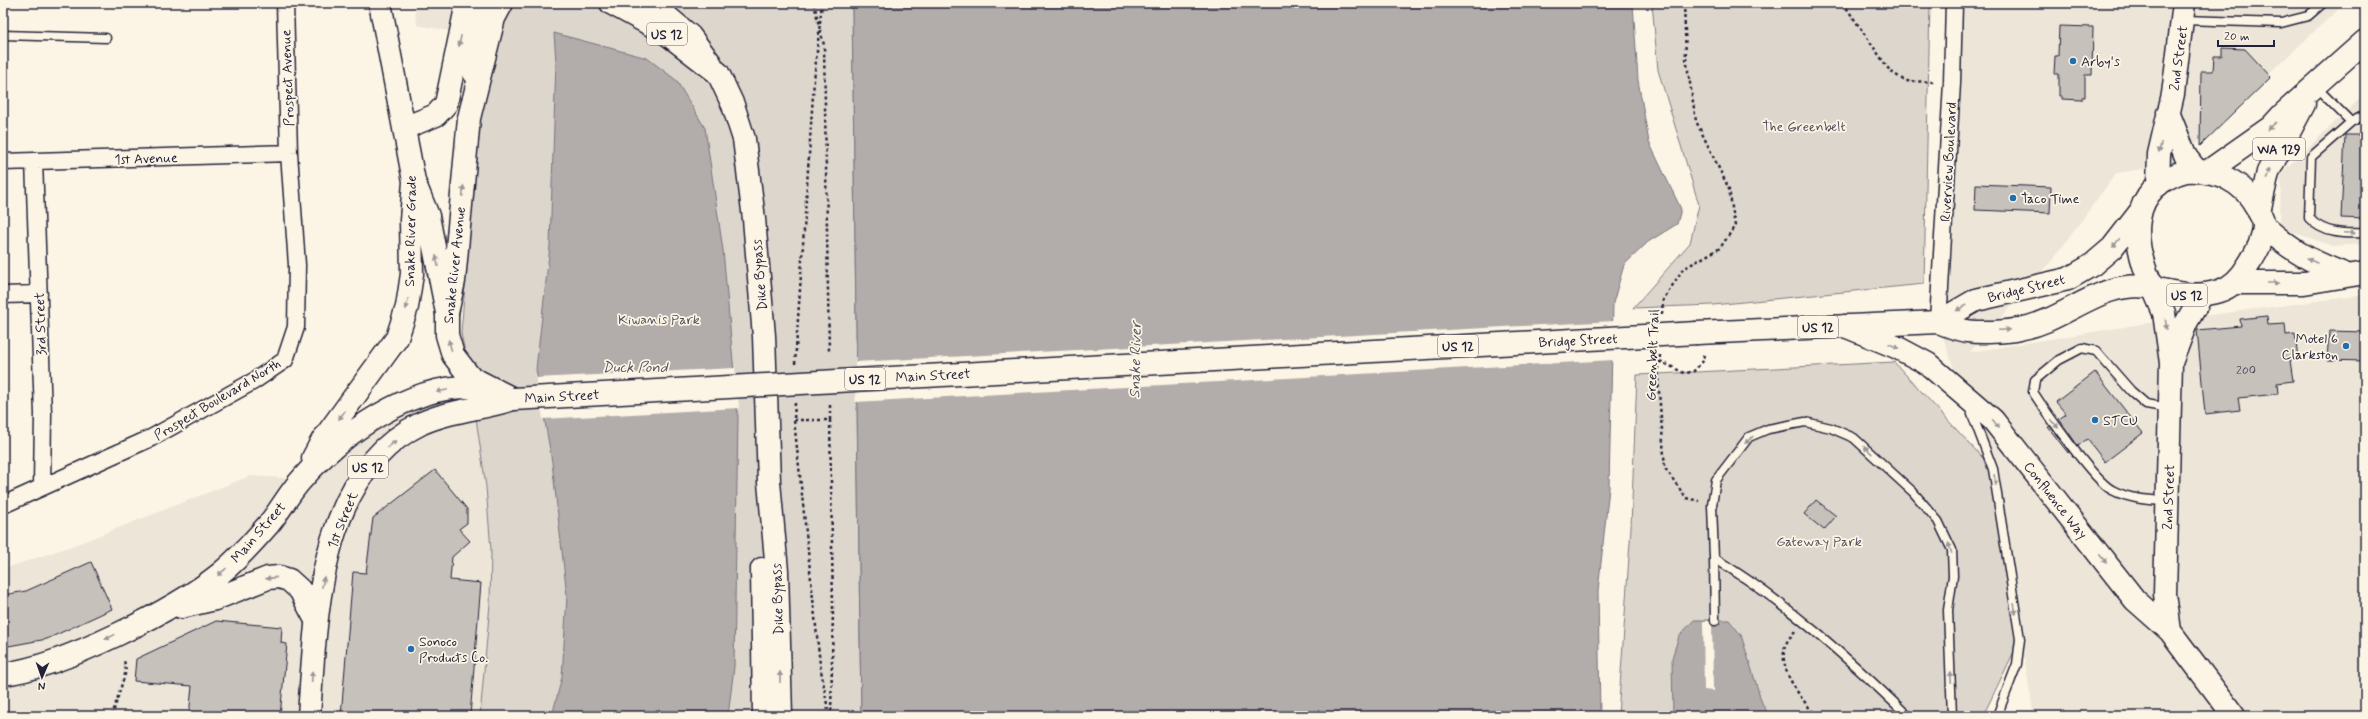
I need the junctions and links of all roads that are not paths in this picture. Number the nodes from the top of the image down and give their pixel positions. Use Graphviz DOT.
graph roads {
  1 [pos="285,3"];
  2 [pos="380,3"];
  3 [pos="467,3"];
  4 [pos="480,3"];
  5 [pos="502,3"];
  6 [pos="611,3"];
  7 [pos="651,3"];
  8 [pos="677,3"];
  9 [pos="1954,3"];
  10 [pos="2323,3"];
  11 [pos="2183,12"];
  12 [pos="3,34"];
  13 [pos="106,38"];
  14 [pos="2365,41"];
  15 [pos="718,73"];
  16 [pos="2314,89"];
  17 [pos="2168,112"];
  18 [pos="2365,115"];
  19 [pos="469,118"];
  20 [pos="2351,122"];
  21 [pos="404,128"];
  22 [pos="289,153"];
  23 [pos="3,162"];
  24 [pos="34,162"];
  25 [pos="2202,171"];
  26 [pos="414,181"];
  27 [pos="2158,185"];
  28 [pos="2140,212"];
  29 [pos="2262,219"];
  30 [pos="2365,233"];
  31 [pos="2357,274"];
  32 [pos="2234,284"];
  33 [pos="2153,288"];
  34 [pos="40,294"];
  35 [pos="3,295"];
  36 [pos="2202,295"];
  37 [pos="447,313"];
  38 [pos="1938,322"];
  39 [pos="1845,326"];
  40 [pos="1218,358"];
  41 [pos="2171,363"];
  42 [pos="1962,392"];
  43 [pos="504,395"];
  44 [pos="2170,408"];
  45 [pos="302,479"];
  46 [pos="769,482"];
  47 [pos="42,487"];
  48 [pos="2168,501"];
  49 [pos="3,505"];
  50 [pos="1714,558"];
  51 [pos="762,572"];
  52 [pos="160,612"];
  53 [pos="316,620"];
  54 [pos="1715,621"];
  55 [pos="2170,631"];
  56 [pos="3,674"];
  57 [pos="309,716"];
  58 [pos="753,716"];
  59 [pos="764,716"];
  60 [pos="781,716"];
  61 [pos="1908,716"];
  62 [pos="1952,716"];
  63 [pos="1997,716"];
  64 [pos="2234,716"];
  1 -- 22 [label="street, Prospect Avenue"];
  2 -- 21 [label="main road, Snake River Grade"];
  3 -- 21 [label="main road, one-way"];
  4 -- 19 [label="main road"];
  5 -- 19 [label="main road"];
  6 -- 15 [label="main road, US 12"];
  7 -- 15 [label="main road"];
  8 -- 15 [label="main road"];
  9 -- 38 [label="street, Riverview Boulevard"];
  10 -- 11 [label="lane"];
  11 -- 17 [label="main road, 2nd Street"];
  12 -- 13 [label="lane"];
  14 -- 16 [label="main road, WA 129"];
  15 -- 46 [label="main road, Dike Bypass / US 12"];
  16 -- 20 [label="lane"];
  16 -- 25 [label="main road, WA 129, one-way"];
  29 -- 16 [label="main road, WA 129, one-way"];
  17 -- 25 [label="main road"];
  17 -- 27 [label="main road, 2nd Street, one-way"];
  18 -- 20 [label="lane"];
  37 -- 19 [label="main road, Snake River Avenue, one-way"];
  20 -- 30 [label="lane, one-way"];
  21 -- 26 [label="main road, Snake River Grade"];
  22 -- 24 [label="street, 1st Avenue"];
  22 -- 47 [label="street, Prospect Boulevard North"];
  23 -- 24 [label="street, 1st Avenue"];
  24 -- 34 [label="street, 3rd Street"];
  25 -- 27 [label="main road, US 12"];
  25 -- 29 [label="main road, US 12"];
  37 -- 26 [label="main road, one-way"];
  26 -- 45 [label="main road, Snake River Grade, one-way"];
  27 -- 28 [label="main road, US 12"];
  28 -- 33 [label="main road, US 12"];
  28 -- 38 [label="main road, Bridge Street / US 12, one-way"];
  31 -- 29 [label="main road, US 12, one-way"];
  29 -- 32 [label="main road"];
  32 -- 31 [label="main road, US 12, one-way"];
  32 -- 36 [label="main road, US 12"];
  33 -- 36 [label="main road, US 12"];
  38 -- 33 [label="main road, Bridge Street / US 12, one-way"];
  33 -- 41 [label="main road, 2nd Street, one-way"];
  34 -- 35 [label="street"];
  34 -- 47 [label="street, 3rd Street"];
  36 -- 41 [label="main road, 2nd Street"];
  43 -- 37 [label="main road, Snake River Avenue, one-way"];
  38 -- 39 [label="main road, Bridge Street / US 12"];
  39 -- 40 [label="main road, Bridge Street / US 12, bridge"];
  39 -- 42 [label="main road, Confluence Way, one-way"];
  40 -- 43 [label="main road, Main Street / US 12, bridge"];
  41 -- 44 [label="main road, 2nd Street"];
  42 -- 55 [label="main road, Confluence Way, one-way"];
  42 -- 63 [label="lane, one-way"];
  43 -- 45 [label="main road, Main Street, one-way"];
  53 -- 43 [label="main road, 1st Street / US 12, one-way"];
  44 -- 48 [label="main road, 2nd Street"];
  44 -- 48 [label="lane, one-way"];
  45 -- 52 [label="main road, Main Street, one-way"];
  46 -- 51 [label="main road, Dike Bypass / US 12"];
  60 -- 46 [label="main road, Dike Bypass / US 12, one-way"];
  47 -- 49 [label="street, Prospect Boulevard North"];
  48 -- 55 [label="main road, 2nd Street"];
  50 -- 54 [label="lane"];
  50 -- 61 [label="lane"];
  62 -- 50 [label="lane, one-way"];
  51 -- 58 [label="main road"];
  51 -- 59 [label="main road, Dike Bypass / US 12"];
  53 -- 52 [label="main road, one-way"];
  52 -- 56 [label="main road, Main Street, one-way"];
  57 -- 53 [label="main road, 1st Street / US 12, one-way"];
  55 -- 64 [label="main road, Confluence Way"];
}
